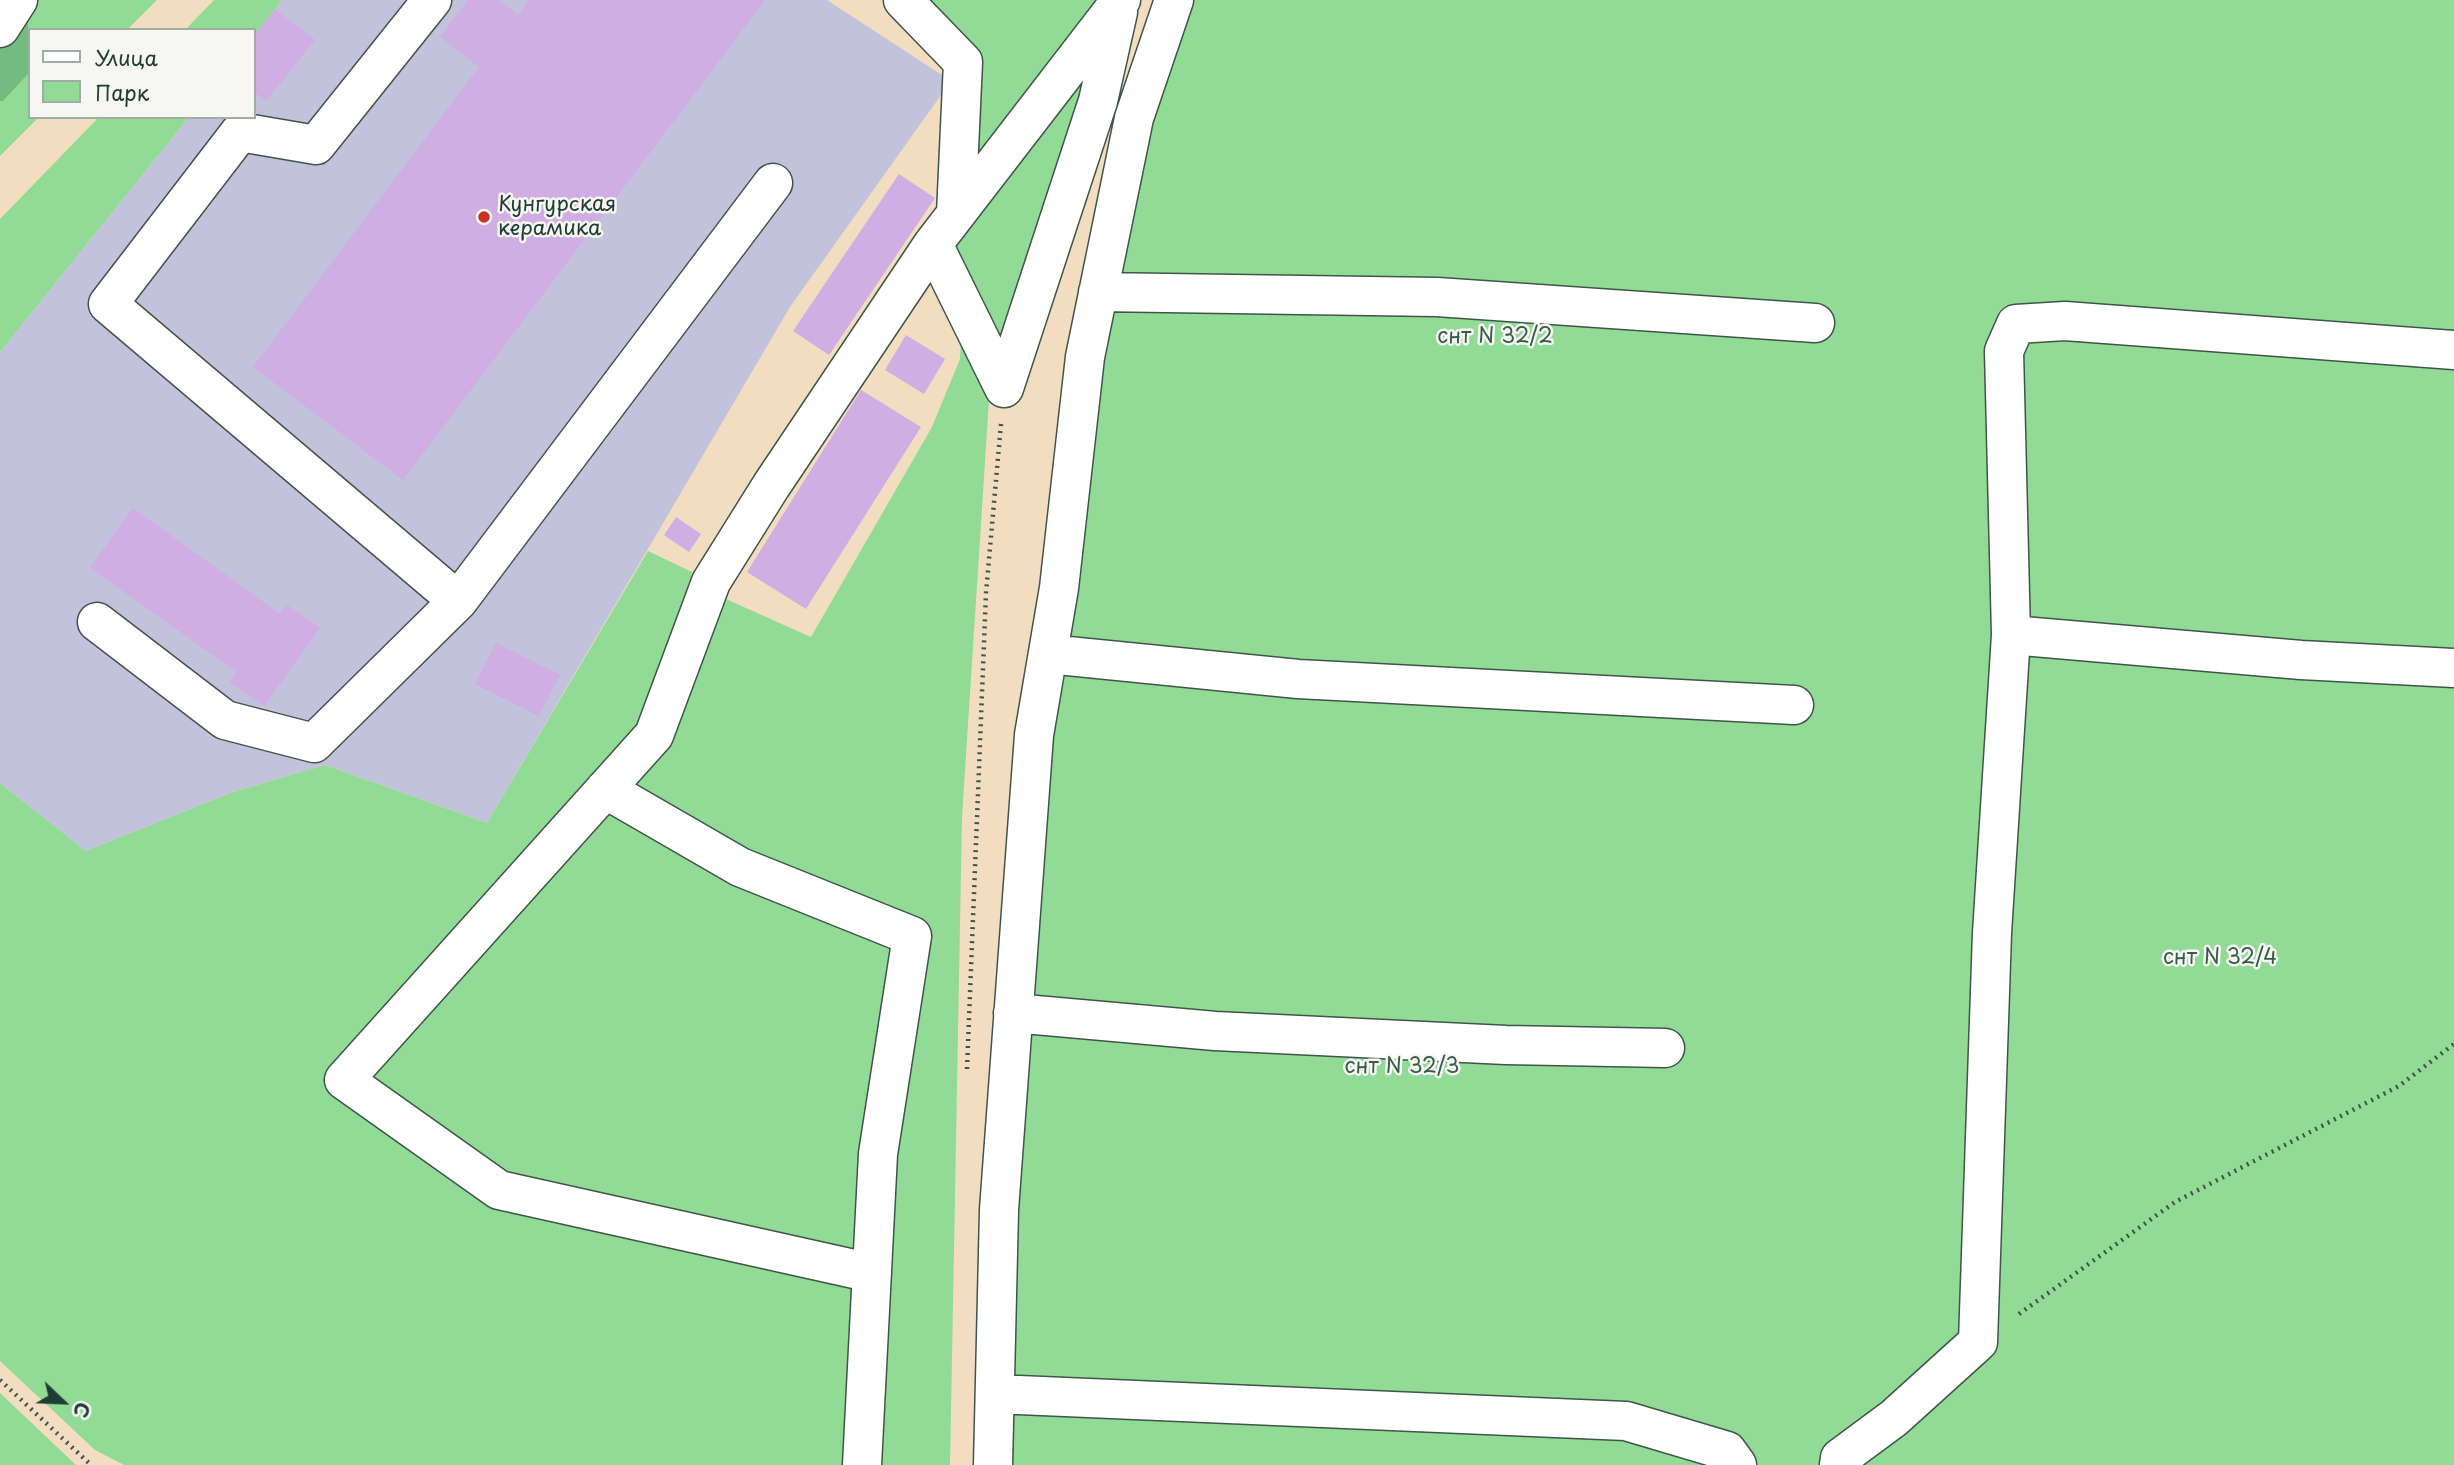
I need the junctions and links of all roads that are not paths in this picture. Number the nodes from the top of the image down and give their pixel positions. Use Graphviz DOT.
graph roads {
  1 [pos="18,0"];
  2 [pos="432,0"];
  3 [pos="903,0"];
  4 [pos="1174,0"];
  5 [pos="0,28"];
  6 [pos="773,183"];
  7 [pos="957,214"];
  8 [pos="933,244"];
  9 [pos="1098,292"];
  10 [pos="1815,323"];
  11 [pos="2454,350"];
  12 [pos="458,601"];
  13 [pos="97,622"];
  14 [pos="2011,635"];
  15 [pos="1048,654"];
  16 [pos="2454,668"];
  17 [pos="1794,705"];
  18 [pos="605,789"];
  19 [pos="1013,1013"];
  20 [pos="1665,1048"];
  21 [pos="872,1273"];
  22 [pos="995,1394"];
  23 [pos="862,1465"];
  24 [pos="993,1465"];
  25 [pos="1737,1465"];
  26 [pos="1839,1465"];
  1 -- 5 [label="lane"];
  2 -- 12 [label="lane"];
  3 -- 7 [label="lane"];
  4 -- 9 [label="lane"];
  6 -- 12 [label="lane"];
  7 -- 8 [label="lane"];
  7 -- 8 [label="lane"];
  8 -- 18 [label="lane"];
  9 -- 10 [label="lane"];
  9 -- 15 [label="lane"];
  11 -- 14 [label="lane"];
  12 -- 13 [label="lane"];
  14 -- 16 [label="lane"];
  14 -- 26 [label="lane"];
  15 -- 17 [label="lane"];
  15 -- 19 [label="lane"];
  18 -- 21 [label="lane"];
  18 -- 21 [label="lane"];
  19 -- 20 [label="lane"];
  19 -- 22 [label="lane"];
  21 -- 23 [label="lane"];
  22 -- 24 [label="lane"];
  22 -- 25 [label="lane"];
}
